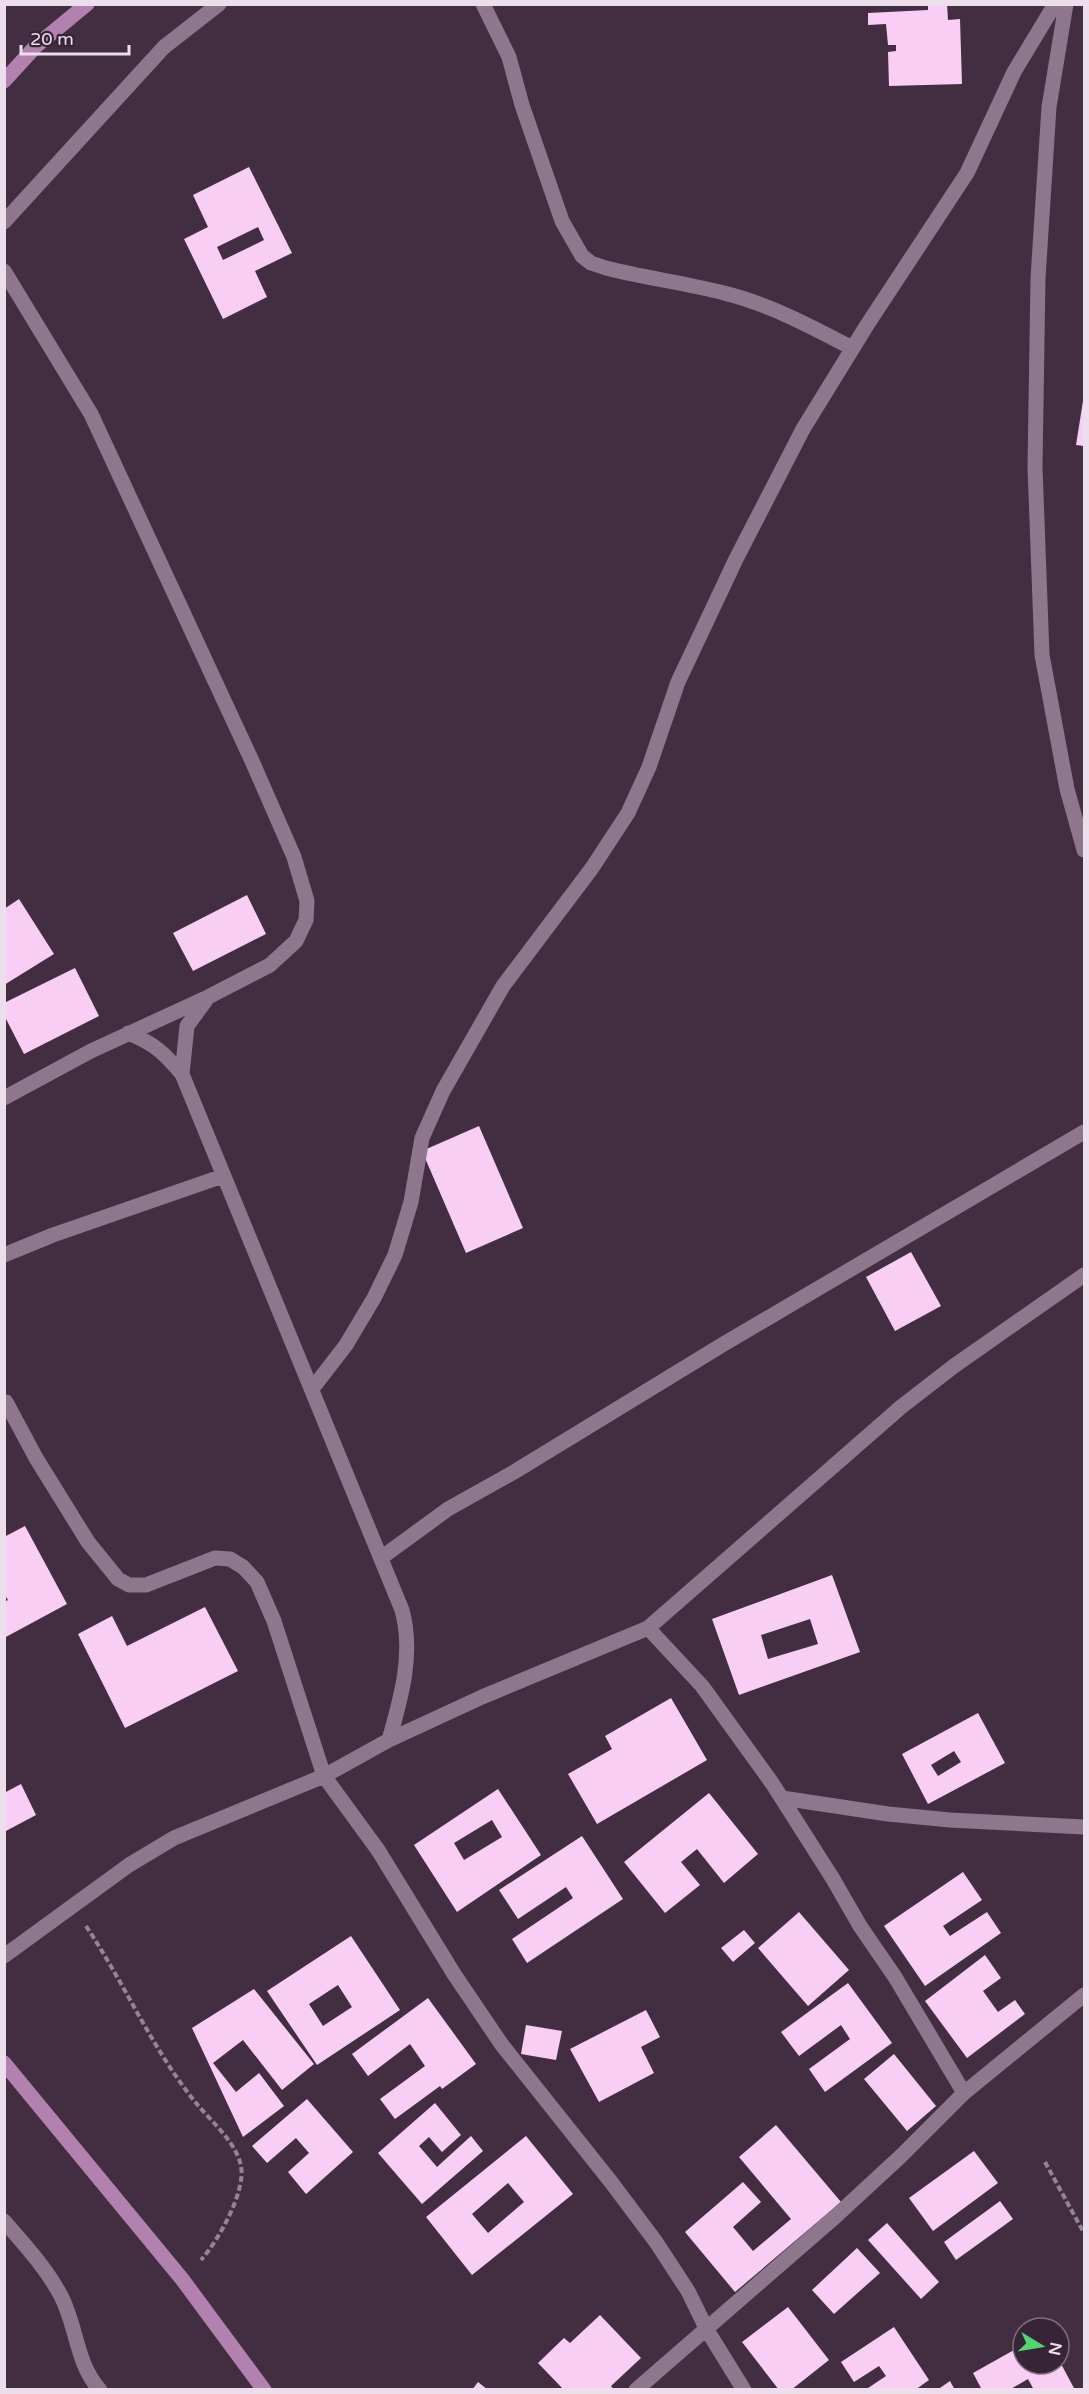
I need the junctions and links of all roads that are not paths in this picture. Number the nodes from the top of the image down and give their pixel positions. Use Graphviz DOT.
graph roads {
  1 [pos="87,4"];
  2 [pos="219,4"];
  3 [pos="483,4"];
  4 [pos="1055,4"];
  5 [pos="1066,4"];
  6 [pos="4,81"];
  7 [pos="4,222"];
  8 [pos="4,271"];
  9 [pos="852,348"];
  10 [pos="1084,850"];
  11 [pos="208,997"];
  12 [pos="128,1033"];
  13 [pos="182,1074"];
  14 [pos="4,1098"];
  15 [pos="1084,1132"];
  16 [pos="223,1176"];
  17 [pos="4,1255"];
  18 [pos="1084,1275"];
  19 [pos="312,1389"];
  20 [pos="6,1402"];
  21 [pos="381,1558"];
  22 [pos="648,1628"];
  23 [pos="389,1740"];
  24 [pos="324,1776"];
  25 [pos="782,1798"];
  26 [pos="1084,1827"];
  27 [pos="4,1956"];
  28 [pos="1084,1995"];
  29 [pos="4,2063"];
  30 [pos="964,2093"];
  31 [pos="4,2221"];
  32 [pos="707,2330"];
  33 [pos="100,2390"];
  34 [pos="264,2390"];
  35 [pos="636,2390"];
  36 [pos="744,2390"];
  1 -- 6 [label="main road"];
  2 -- 7 [label="street"];
  3 -- 9 [label="street"];
  4 -- 9 [label="street"];
  5 -- 10 [label="street"];
  8 -- 11 [label="street"];
  9 -- 19 [label="street"];
  11 -- 12 [label="street"];
  11 -- 13 [label="street"];
  12 -- 13 [label="street"];
  12 -- 14 [label="street"];
  13 -- 16 [label="street"];
  15 -- 21 [label="street"];
  16 -- 17 [label="street"];
  16 -- 19 [label="street"];
  18 -- 22 [label="street"];
  19 -- 21 [label="street"];
  20 -- 24 [label="street"];
  21 -- 23 [label="street"];
  22 -- 23 [label="street"];
  22 -- 25 [label="street"];
  23 -- 24 [label="street"];
  24 -- 27 [label="street"];
  24 -- 32 [label="street"];
  25 -- 26 [label="street"];
  25 -- 30 [label="street"];
  28 -- 30 [label="street"];
  29 -- 34 [label="main road"];
  30 -- 32 [label="street"];
  31 -- 33 [label="street"];
  32 -- 35 [label="street"];
  32 -- 36 [label="street"];
}
